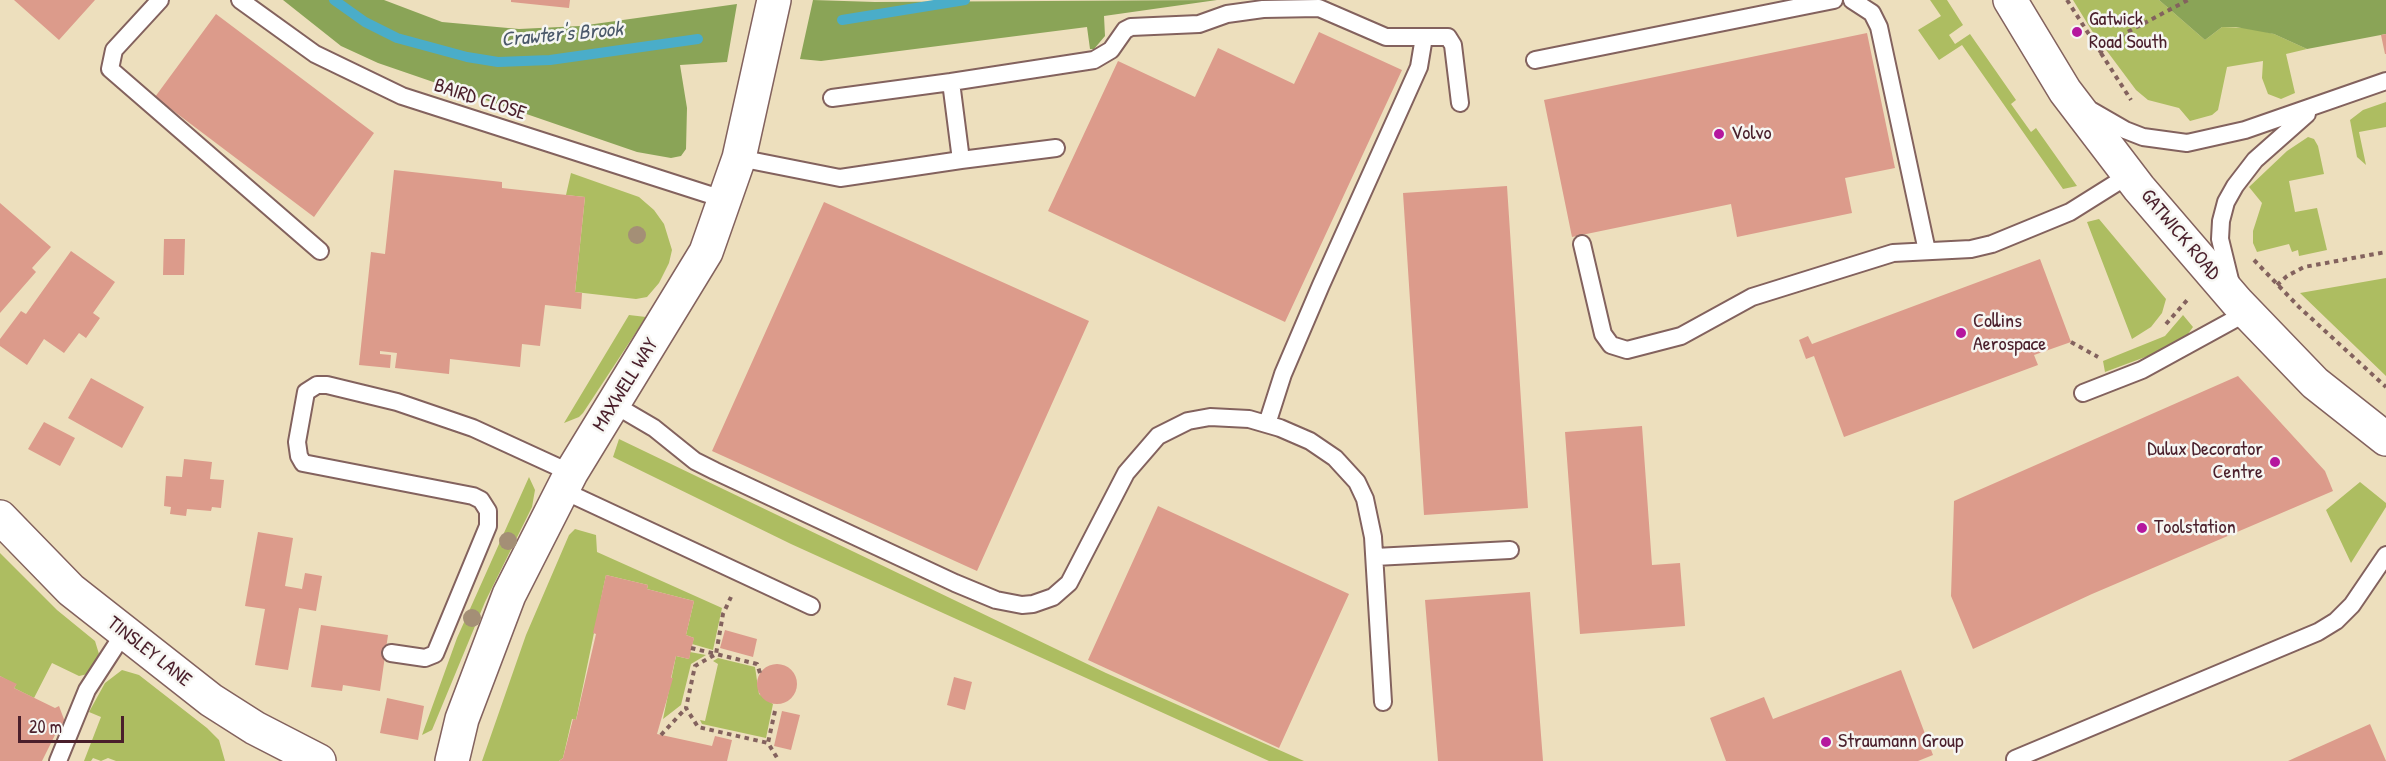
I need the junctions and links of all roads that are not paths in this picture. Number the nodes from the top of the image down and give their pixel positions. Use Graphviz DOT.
graph roads {
  1 [pos="160,0"];
  2 [pos="240,0"];
  3 [pos="774,0"];
  4 [pos="1834,0"];
  5 [pos="1852,0"];
  6 [pos="2010,0"];
  7 [pos="1425,37"];
  8 [pos="1535,60"];
  9 [pos="2386,81"];
  10 [pos="951,82"];
  11 [pos="2065,91"];
  12 [pos="832,98"];
  13 [pos="1460,103"];
  14 [pos="2315,107"];
  15 [pos="1056,148"];
  16 [pos="739,158"];
  17 [pos="961,160"];
  18 [pos="2129,175"];
  19 [pos="726,200"];
  20 [pos="1582,244"];
  21 [pos="320,251"];
  22 [pos="1927,251"];
  23 [pos="2241,308"];
  24 [pos="2083,393"];
  25 [pos="614,404"];
  26 [pos="1267,424"];
  27 [pos="2386,439"];
  28 [pos="567,482"];
  29 [pos="0,517"];
  30 [pos="1510,550"];
  31 [pos="2386,555"];
  32 [pos="1375,557"];
  33 [pos="811,606"];
  34 [pos="124,633"];
  35 [pos="391,653"];
  36 [pos="1383,702"];
  37 [pos="270,750"];
  38 [pos="2015,759"];
  39 [pos="57,761"];
  40 [pos="319,761"];
  41 [pos="452,761"];
  1 -- 21 [label="lane"];
  2 -- 19 [label="lane, BAIRD CLOSE"];
  3 -- 16 [label="street, MAXWELL WAY"];
  4 -- 8 [label="lane"];
  5 -- 22 [label="lane"];
  6 -- 11 [label="street, GATWICK ROAD"];
  7 -- 10 [label="lane"];
  7 -- 13 [label="lane"];
  7 -- 26 [label="lane"];
  9 -- 14 [label="lane"];
  10 -- 12 [label="lane"];
  10 -- 17 [label="lane"];
  11 -- 14 [label="lane"];
  11 -- 18 [label="street, GATWICK ROAD"];
  14 -- 23 [label="lane"];
  15 -- 17 [label="lane"];
  16 -- 17 [label="lane"];
  16 -- 19 [label="street, MAXWELL WAY"];
  18 -- 22 [label="lane"];
  18 -- 23 [label="street, GATWICK ROAD"];
  19 -- 25 [label="street, MAXWELL WAY"];
  20 -- 22 [label="lane"];
  23 -- 24 [label="lane"];
  23 -- 27 [label="street, GATWICK ROAD"];
  25 -- 26 [label="lane"];
  25 -- 28 [label="street, MAXWELL WAY"];
  26 -- 32 [label="lane"];
  28 -- 33 [label="lane"];
  28 -- 35 [label="lane"];
  28 -- 41 [label="street, MAXWELL WAY"];
  29 -- 34 [label="street, TINSLEY LANE"];
  30 -- 32 [label="lane"];
  31 -- 38 [label="lane"];
  32 -- 36 [label="lane"];
  34 -- 37 [label="street, TINSLEY LANE"];
  34 -- 39 [label="lane"];
  37 -- 40 [label="street, TINSLEY LANE"];
}
